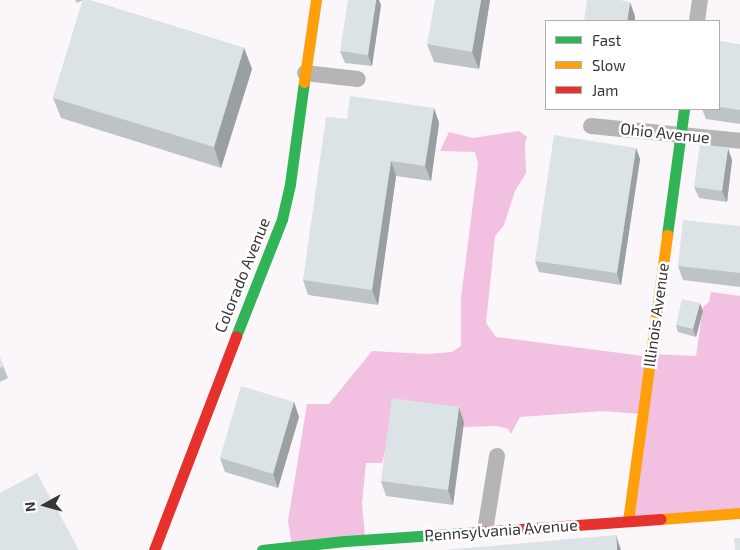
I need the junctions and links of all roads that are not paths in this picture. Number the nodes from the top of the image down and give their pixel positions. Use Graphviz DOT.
graph roads {
  1 [pos="316,0"];
  2 [pos="700,0"];
  3 [pos="697,20"];
  4 [pos="306,73"];
  5 [pos="358,79"];
  6 [pos="684,110"];
  7 [pos="591,126"];
  8 [pos="680,134"];
  9 [pos="740,141"];
  10 [pos="497,456"];
  11 [pos="740,513"];
  12 [pos="628,521"];
  13 [pos="485,531"];
  14 [pos="158,549"];
  15 [pos="262,550"];
  1 -- 4 [label="street, Colorado Avenue"];
  2 -- 3 [label="street"];
  4 -- 5 [label="street"];
  4 -- 14 [label="street, Colorado Avenue"];
  6 -- 8 [label="street, Illinois Avenue"];
  7 -- 8 [label="street, Ohio Avenue"];
  8 -- 9 [label="street, Ohio Avenue"];
  8 -- 12 [label="street, Illinois Avenue"];
  10 -- 13 [label="street"];
  11 -- 12 [label="street, Pennsylvania Avenue"];
  12 -- 13 [label="street, Pennsylvania Avenue"];
  13 -- 15 [label="street, Pennsylvania Avenue"];
}
